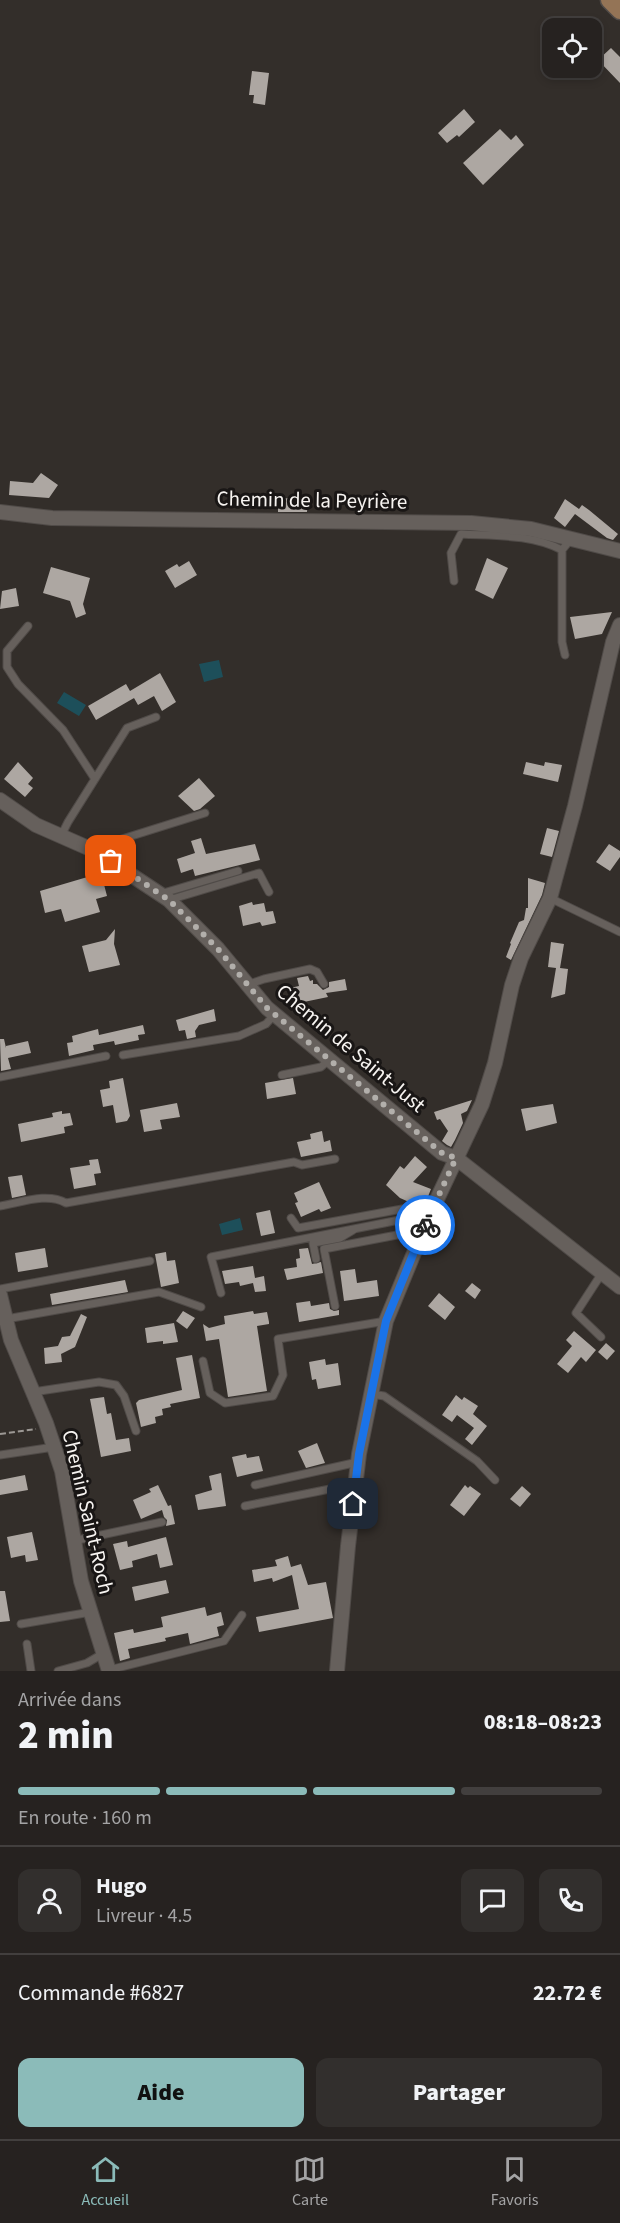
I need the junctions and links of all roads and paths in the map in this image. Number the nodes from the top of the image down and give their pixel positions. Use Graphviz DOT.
graph roads {
  1 [pos="609,0"];
  2 [pos="620,11"];
  3 [pos="0,512"];
  4 [pos="566,544"];
  5 [pos="620,551"];
  6 [pos="454,581"];
  7 [pos="620,624"];
  8 [pos="28,626"];
  9 [pos="565,655"];
  10 [pos="156,717"];
  11 [pos="95,779"];
  12 [pos="0,800"];
  13 [pos="206,813"];
  14 [pos="61,836"];
  15 [pos="95,850"];
  16 [pos="238,871"];
  17 [pos="269,892"];
  18 [pos="164,897"];
  19 [pos="550,898"];
  20 [pos="620,932"];
  21 [pos="324,984"];
  22 [pos="247,985"];
  23 [pos="275,1014"];
  24 [pos="123,1055"];
  25 [pos="106,1056"];
  26 [pos="330,1059"];
  27 [pos="282,1075"];
  28 [pos="0,1077"];
  29 [pos="456,1158"];
  30 [pos="335,1159"];
  31 [pos="0,1206"];
  32 [pos="432,1209"];
  33 [pos="291,1218"];
  34 [pos="360,1227"];
  35 [pos="423,1230"];
  36 [pos="316,1259"];
  37 [pos="150,1261"];
  38 [pos="603,1272"];
  39 [pos="620,1287"];
  40 [pos="0,1289"];
  41 [pos="220,1293"];
  42 [pos="0,1295"];
  43 [pos="335,1306"];
  44 [pos="201,1307"];
  45 [pos="6,1319"];
  46 [pos="386,1321"];
  47 [pos="601,1337"];
  48 [pos="203,1360"];
  49 [pos="32,1392"];
  50 [pos="371,1394"];
  51 [pos="46,1423"];
  52 [pos="136,1431"];
  53 [pos="0,1434"];
  54 [pos="54,1448"];
  55 [pos="0,1455"];
  56 [pos="358,1462"];
  57 [pos="495,1480"];
  58 [pos="355,1484"];
  59 [pos="255,1485"];
  60 [pos="245,1506"];
  61 [pos="162,1522"];
  62 [pos="73,1541"];
  63 [pos="91,1612"];
  64 [pos="242,1615"];
  65 [pos="21,1624"];
  66 [pos="27,1644"];
  67 [pos="104,1653"];
  68 [pos="109,1670"];
  69 [pos="31,1671"];
  70 [pos="58,1671"];
  71 [pos="337,1671"];
  1 -- 2 [label="main road"];
  3 -- 4 [label="street, Chemin de la Peyrière"];
  4 -- 5 [label="street, Chemin de la Peyrière"];
  4 -- 6 [label="lane"];
  4 -- 9 [label="lane"];
  7 -- 19 [label="street"];
  8 -- 11 [label="lane"];
  10 -- 11 [label="lane"];
  11 -- 14 [label="lane"];
  12 -- 14 [label="street, Chemin de Saint-Just"];
  13 -- 15 [label="lane"];
  14 -- 15 [label="street, Chemin de Saint-Just"];
  15 -- 18 [label="street, Chemin de Saint-Just"];
  16 -- 18 [label="lane"];
  17 -- 18 [label="lane"];
  18 -- 22 [label="street, Chemin de Saint-Just"];
  19 -- 20 [label="lane"];
  19 -- 29 [label="street"];
  21 -- 22 [label="lane"];
  22 -- 23 [label="street, Chemin de Saint-Just"];
  23 -- 24 [label="lane"];
  23 -- 26 [label="street, Chemin de Saint-Just"];
  25 -- 28 [label="lane"];
  26 -- 27 [label="lane"];
  26 -- 29 [label="street, Chemin de Saint-Just"];
  29 -- 32 [label="street"];
  29 -- 38 [label="street, Chemin de Saint-Just"];
  30 -- 31 [label="lane"];
  32 -- 33 [label="lane"];
  32 -- 34 [label="lane"];
  32 -- 35 [label="street"];
  34 -- 36 [label="lane"];
  34 -- 41 [label="lane"];
  35 -- 43 [label="lane"];
  35 -- 46 [label="street"];
  37 -- 40 [label="lane"];
  38 -- 39 [label="street, Chemin de Saint-Just"];
  38 -- 47 [label="lane"];
  42 -- 45 [label="street, Chemin Saint-Roch"];
  44 -- 45 [label="lane"];
  45 -- 49 [label="street, Chemin Saint-Roch"];
  46 -- 48 [label="lane"];
  46 -- 50 [label="street"];
  49 -- 51 [label="street, Chemin Saint-Roch"];
  49 -- 52 [label="lane"];
  50 -- 56 [label="street"];
  50 -- 57 [label="lane"];
  51 -- 53 [label="path"];
  51 -- 54 [label="street, Chemin Saint-Roch"];
  54 -- 55 [label="lane"];
  54 -- 62 [label="street, Chemin Saint-Roch"];
  56 -- 58 [label="street"];
  56 -- 59 [label="lane"];
  58 -- 60 [label="lane"];
  58 -- 71 [label="street"];
  61 -- 62 [label="lane"];
  62 -- 63 [label="street, Chemin Saint-Roch"];
  63 -- 65 [label="lane"];
  63 -- 67 [label="street, Chemin Saint-Roch"];
  64 -- 68 [label="lane"];
  66 -- 69 [label="lane"];
  67 -- 68 [label="street, Chemin Saint-Roch"];
  67 -- 70 [label="lane"];
}
